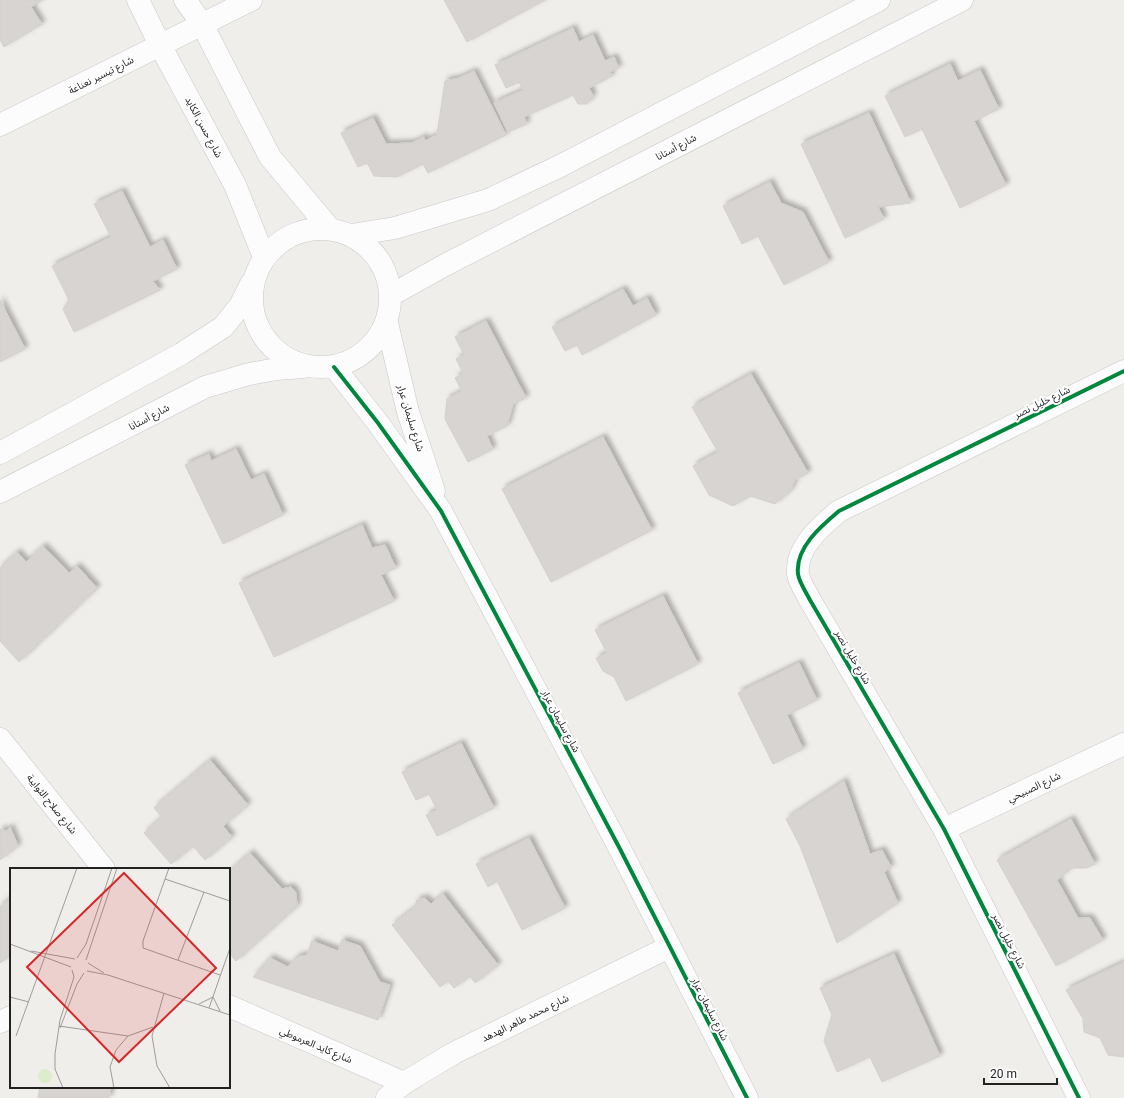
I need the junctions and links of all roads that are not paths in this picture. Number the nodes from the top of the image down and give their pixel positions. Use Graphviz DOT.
graph roads {
  1 [pos="138,0"];
  2 [pos="185,0"];
  3 [pos="251,0"];
  4 [pos="879,0"];
  5 [pos="962,0"];
  6 [pos="202,24"];
  7 [pos="160,45"];
  8 [pos="0,125"];
  9 [pos="330,229"];
  10 [pos="351,235"];
  11 [pos="264,257"];
  12 [pos="253,282"];
  13 [pos="391,295"];
  14 [pos="387,323"];
  15 [pos="306,367"];
  16 [pos="334,367"];
  17 [pos="1124,371"];
  18 [pos="0,453"];
  19 [pos="0,492"];
  20 [pos="441,511"];
  21 [pos="0,739"];
  22 [pos="1124,744"];
  23 [pos="944,829"];
  24 [pos="103,868"];
  25 [pos="669,947"];
  26 [pos="230,1006"];
  27 [pos="10,1017"];
  28 [pos="0,1022"];
  29 [pos="404,1083"];
  30 [pos="386,1098"];
  31 [pos="747,1098"];
  32 [pos="1079,1098"];
  1 -- 7 [label="street, شارع حسن الكايد"];
  2 -- 6 [label="street"];
  3 -- 6 [label="street, شارع تيسير نعناعة"];
  4 -- 10 [label="street"];
  5 -- 13 [label="street, شارع أستانا"];
  6 -- 7 [label="street, شارع تيسير نعناعة"];
  6 -- 9 [label="street"];
  7 -- 8 [label="street, شارع تيسير نعناعة"];
  7 -- 11 [label="street, شارع حسن الكايد"];
  9 -- 10 [label="street"];
  9 -- 11 [label="street"];
  10 -- 13 [label="street"];
  11 -- 12 [label="street"];
  12 -- 15 [label="street"];
  12 -- 18 [label="street"];
  13 -- 14 [label="street"];
  14 -- 16 [label="street"];
  14 -- 20 [label="street, شارع سليمان عرار"];
  15 -- 16 [label="street"];
  15 -- 19 [label="street, شارع أستانا"];
  16 -- 20 [label="street, شارع سليمان عرار"];
  17 -- 23 [label="street, شارع خليل نصر"];
  20 -- 25 [label="street, شارع سليمان عرار"];
  21 -- 24 [label="street, شارع صلاح الثوايبة"];
  22 -- 23 [label="street, شارع الصبيحي"];
  23 -- 32 [label="street, شارع خليل نصر"];
  25 -- 29 [label="street, شارع محمد طاهر الهدهد"];
  25 -- 31 [label="street, شارع سليمان عرار"];
  26 -- 29 [label="street, شارع كايد العرموطي"];
  27 -- 28 [label="street"];
  29 -- 30 [label="street, شارع محمد طاهر الهدهد"];
}
